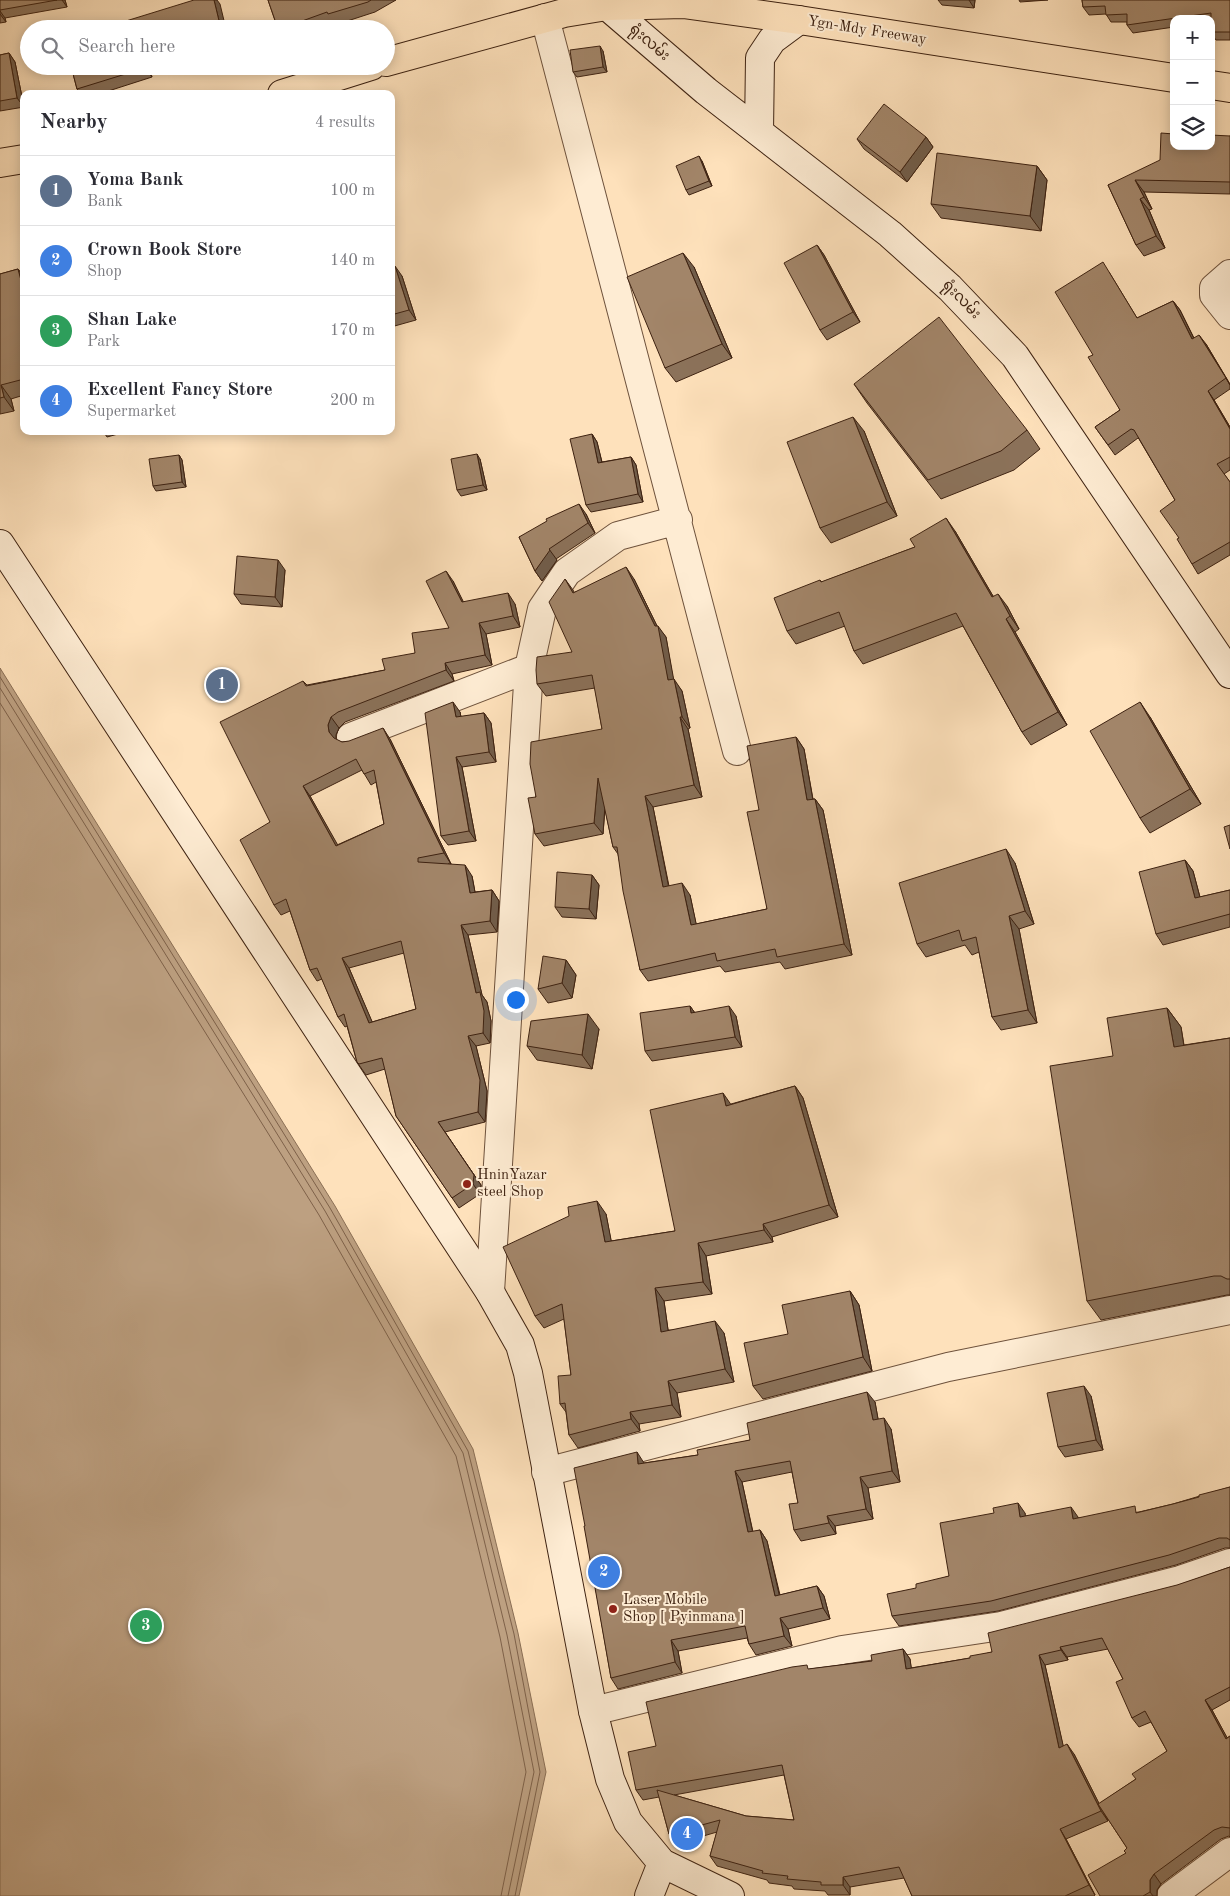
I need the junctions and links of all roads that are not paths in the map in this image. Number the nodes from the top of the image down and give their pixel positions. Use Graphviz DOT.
graph roads {
  1 [pos="606,3"];
  2 [pos="553,10"];
  3 [pos="799,20"];
  4 [pos="395,59"];
  5 [pos="343,75"];
  6 [pos="1170,77"];
  7 [pos="1215,86"];
  8 [pos="1230,88"];
  9 [pos="295,90"];
  10 [pos="758,132"];
  11 [pos="20,160"];
  12 [pos="0,163"];
  13 [pos="1230,274"];
  14 [pos="1230,315"];
  15 [pos="678,520"];
  16 [pos="0,544"];
  17 [pos="529,668"];
  18 [pos="1230,674"];
  19 [pos="351,737"];
  20 [pos="737,751"];
  21 [pos="490,1292"];
  22 [pos="1230,1310"];
  23 [pos="546,1472"];
  24 [pos="1230,1563"];
  25 [pos="592,1711"];
  26 [pos="1230,1852"];
  27 [pos="662,1863"];
  28 [pos="649,1896"];
  29 [pos="730,1896"];
  30 [pos="1171,1896"];
  1 -- 2 [label="main road, Ygn-Mdy Freeway"];
  1 -- 3 [label="main road, Ygn-Mdy Freeway"];
  1 -- 10 [label="street, ရုံးလမ်း"];
  2 -- 4 [label="main road, Ygn-Mdy Freeway"];
  2 -- 15 [label="street"];
  3 -- 6 [label="main road, Ygn-Mdy Freeway"];
  3 -- 10 [label="street"];
  5 -- 9 [label="main road"];
  7 -- 8 [label="main road"];
  10 -- 18 [label="street, ရုံးလမ်း"];
  11 -- 12 [label="main road"];
  13 -- 14 [label="street"];
  15 -- 17 [label="street"];
  15 -- 20 [label="street"];
  16 -- 21 [label="street"];
  17 -- 19 [label="street"];
  17 -- 21 [label="street"];
  21 -- 23 [label="street"];
  22 -- 23 [label="street"];
  23 -- 25 [label="street"];
  24 -- 25 [label="street"];
  25 -- 27 [label="street"];
  26 -- 30 [label="street"];
  27 -- 28 [label="street"];
  27 -- 29 [label="street"];
}
